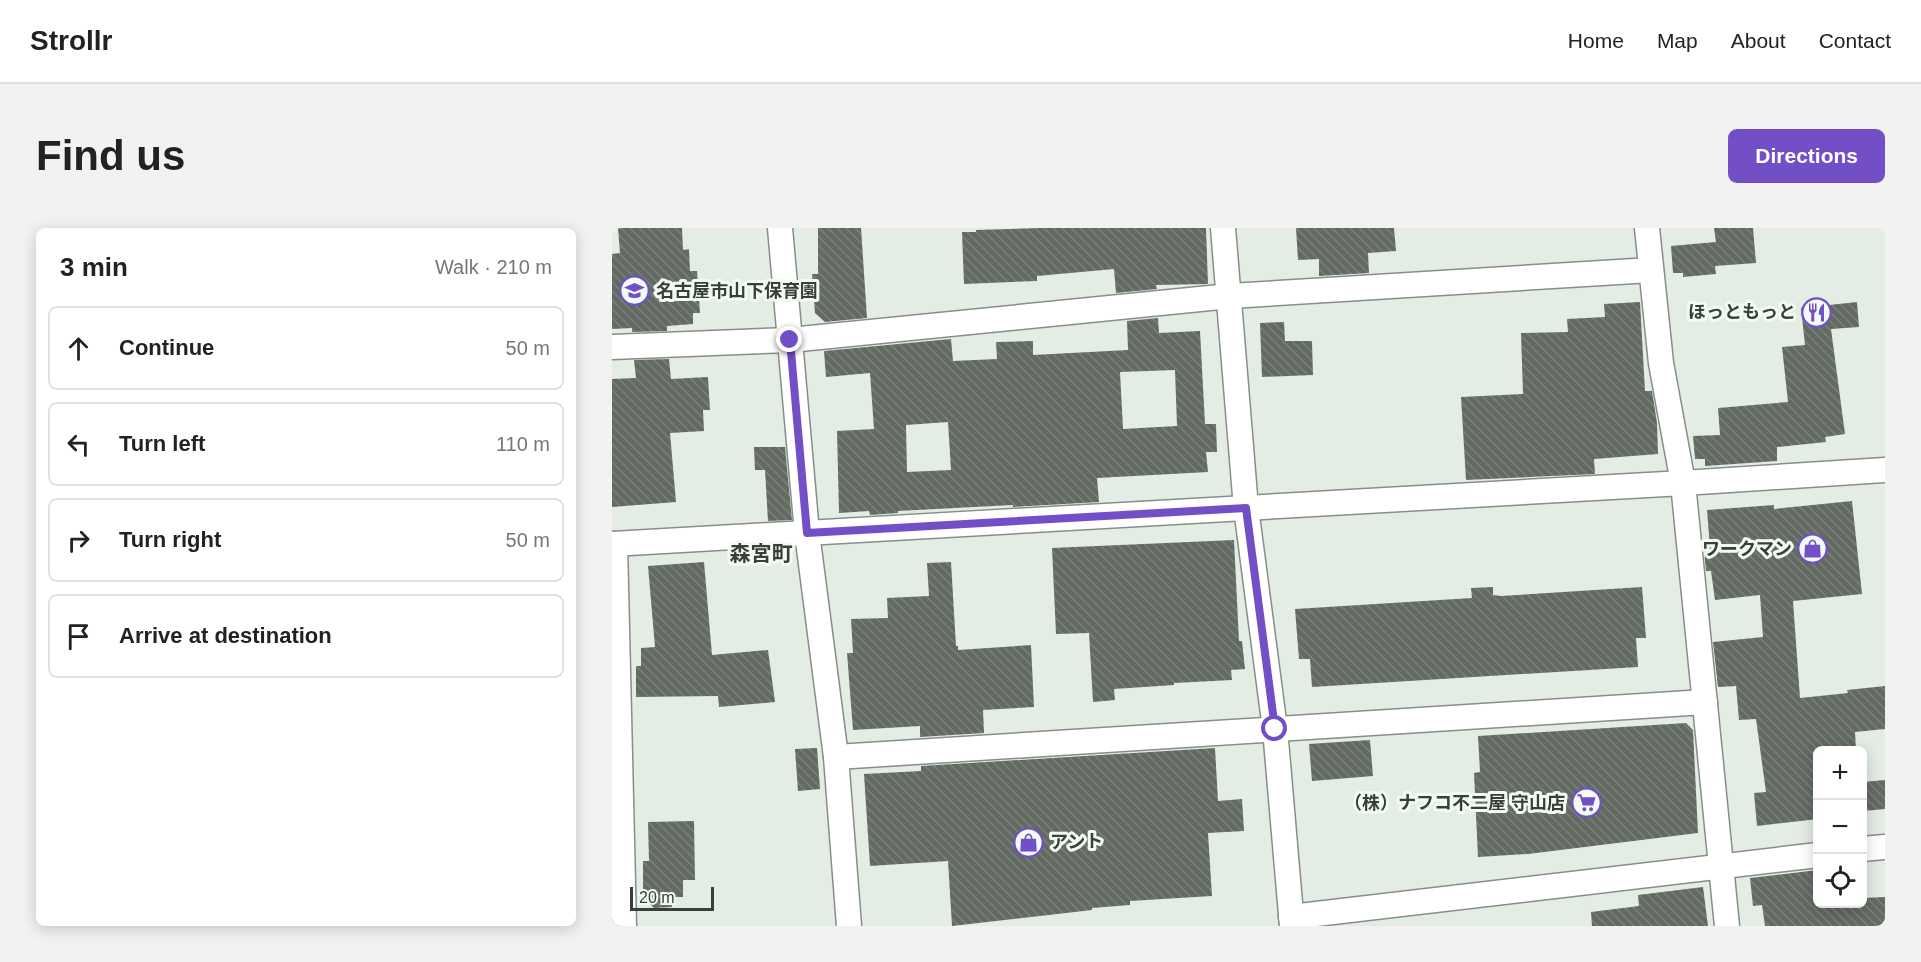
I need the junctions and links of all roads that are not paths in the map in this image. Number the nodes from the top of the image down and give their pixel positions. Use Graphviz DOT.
graph roads {
  1 [pos="780,228"];
  2 [pos="1223,228"];
  3 [pos="1647,228"];
  4 [pos="1651,270"];
  5 [pos="1230,296"];
  6 [pos="790,340"];
  7 [pos="612,347"];
  8 [pos="1885,470"];
  9 [pos="1683,483"];
  10 [pos="1246,508"];
  11 [pos="807,533"];
  12 [pos="614,544"];
  13 [pos="1705,702"];
  14 [pos="1275,729"];
  15 [pos="836,757"];
  16 [pos="1885,847"];
  17 [pos="1867,849"];
  18 [pos="1813,856"];
  19 [pos="1721,866"];
  20 [pos="1291,922"];
  21 [pos="624,926"];
  22 [pos="849,926"];
  23 [pos="1727,926"];
  1 -- 6 [label="street"];
  2 -- 5 [label="street"];
  3 -- 4 [label="street"];
  4 -- 5 [label="street"];
  4 -- 9 [label="street"];
  5 -- 6 [label="street"];
  5 -- 10 [label="street"];
  6 -- 7 [label="street"];
  6 -- 11 [label="street"];
  8 -- 9 [label="street"];
  9 -- 10 [label="street"];
  9 -- 13 [label="street"];
  10 -- 11 [label="street"];
  10 -- 14 [label="street"];
  11 -- 12 [label="street"];
  11 -- 15 [label="street"];
  12 -- 21 [label="street"];
  13 -- 14 [label="street"];
  13 -- 19 [label="street"];
  14 -- 15 [label="street"];
  14 -- 20 [label="street"];
  15 -- 22 [label="street"];
  16 -- 17 [label="street"];
  18 -- 19 [label="street"];
  19 -- 20 [label="street"];
  19 -- 23 [label="street"];
}
